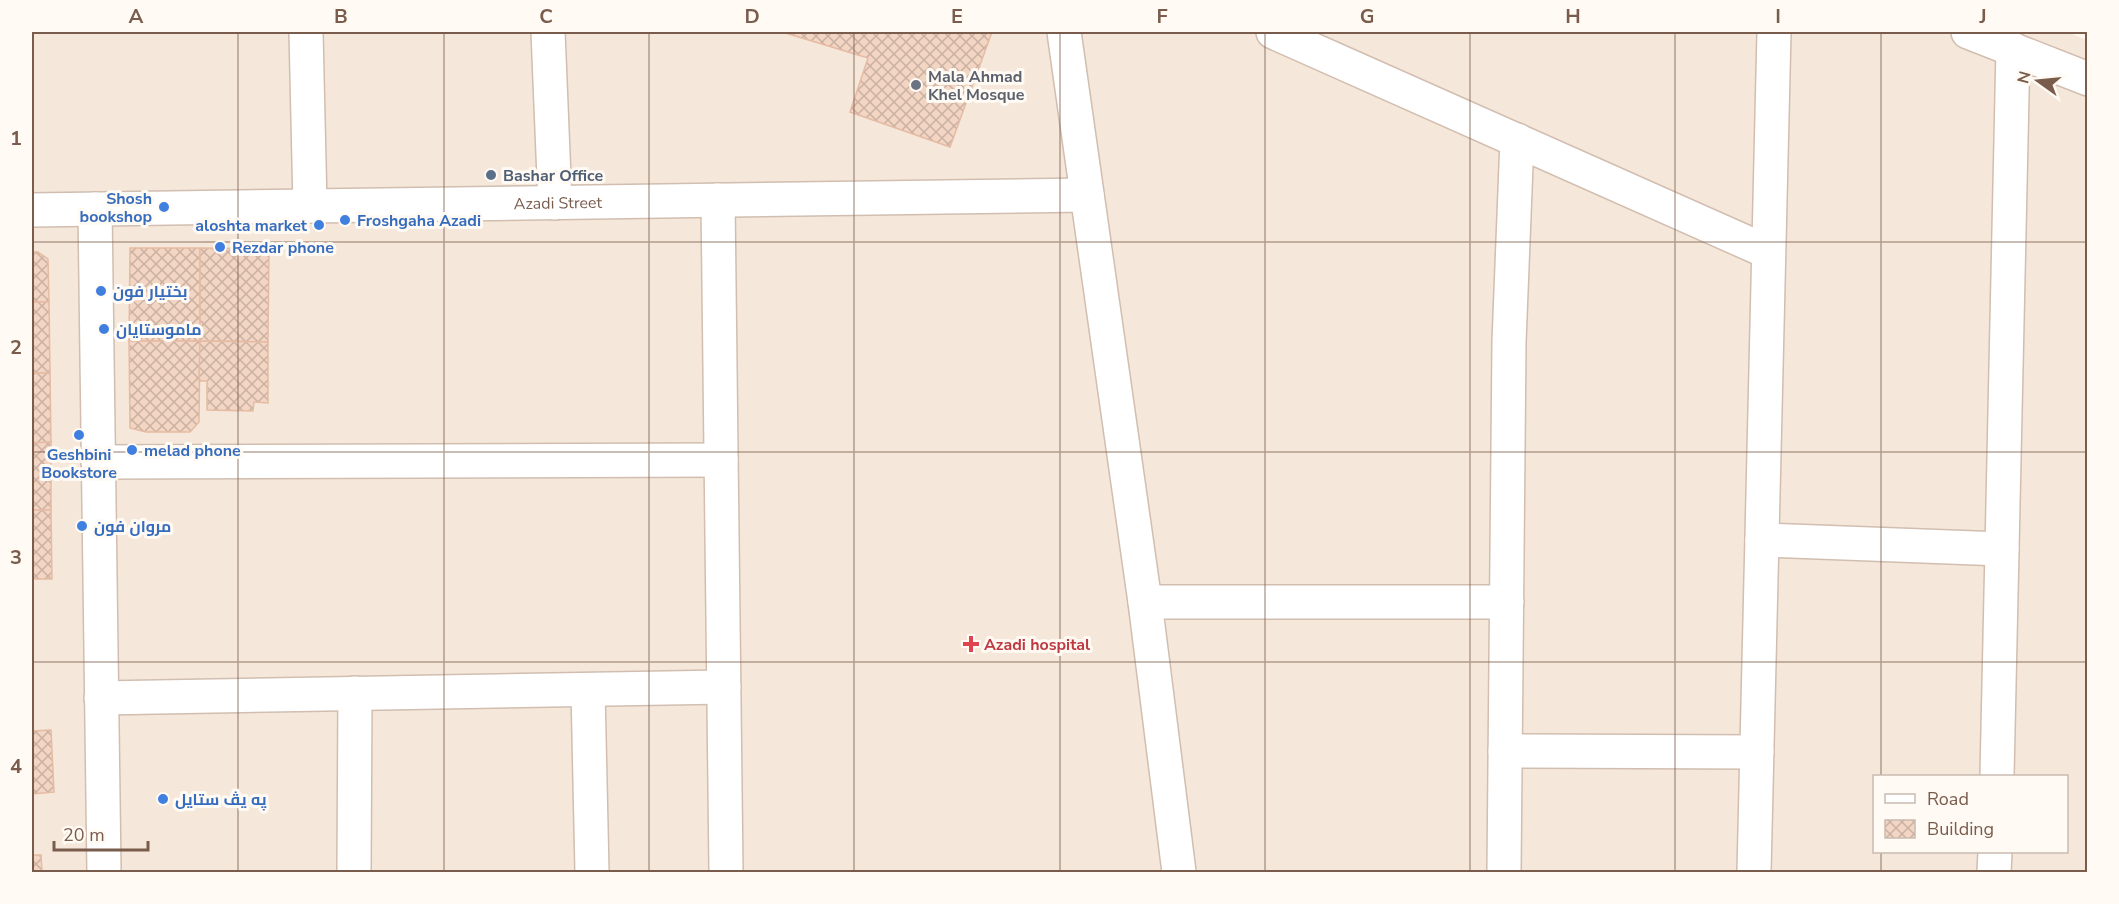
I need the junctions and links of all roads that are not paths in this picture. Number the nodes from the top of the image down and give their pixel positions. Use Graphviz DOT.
graph roads {
  1 [pos="306,32"];
  2 [pos="548,32"];
  3 [pos="1064,32"];
  4 [pos="1273,32"];
  5 [pos="1774,32"];
  6 [pos="1968,32"];
  7 [pos="2013,50"];
  8 [pos="2088,79"];
  9 [pos="1517,140"];
  10 [pos="1087,195"];
  11 [pos="718,200"];
  12 [pos="555,203"];
  13 [pos="310,206"];
  14 [pos="94,209"];
  15 [pos="32,210"];
  16 [pos="1768,252"];
  17 [pos="721,460"];
  18 [pos="98,462"];
  19 [pos="1762,540"];
  20 [pos="2002,549"];
  21 [pos="1145,602"];
  22 [pos="1507,602"];
  23 [pos="724,687"];
  24 [pos="588,690"];
  25 [pos="355,693"];
  26 [pos="101,698"];
  27 [pos="1504,751"];
  28 [pos="1757,752"];
  29 [pos="1996,775"];
  30 [pos="1995,853"];
  31 [pos="104,873"];
  32 [pos="354,873"];
  33 [pos="592,873"];
  34 [pos="726,873"];
  35 [pos="1179,873"];
  36 [pos="1504,873"];
  37 [pos="1754,873"];
  38 [pos="1994,873"];
  1 -- 13 [label="street"];
  2 -- 12 [label="street"];
  3 -- 10 [label="street"];
  4 -- 9 [label="street"];
  5 -- 16 [label="street"];
  6 -- 7 [label="street"];
  7 -- 8 [label="street"];
  7 -- 20 [label="street"];
  9 -- 16 [label="street"];
  9 -- 22 [label="street"];
  10 -- 11 [label="street, Azadi Street"];
  10 -- 21 [label="street"];
  11 -- 12 [label="street, Azadi Street"];
  11 -- 17 [label="street"];
  12 -- 13 [label="street, Azadi Street"];
  13 -- 14 [label="street, Azadi Street"];
  14 -- 15 [label="street, Azadi Street"];
  14 -- 18 [label="street"];
  16 -- 19 [label="street"];
  17 -- 18 [label="street"];
  17 -- 23 [label="street"];
  18 -- 26 [label="street"];
  19 -- 20 [label="street"];
  19 -- 28 [label="street"];
  20 -- 29 [label="street"];
  21 -- 22 [label="street"];
  21 -- 35 [label="street"];
  22 -- 27 [label="street"];
  23 -- 24 [label="street"];
  23 -- 34 [label="street"];
  24 -- 25 [label="street"];
  24 -- 33 [label="street"];
  25 -- 26 [label="street"];
  25 -- 32 [label="street"];
  26 -- 31 [label="street"];
  27 -- 28 [label="street"];
  27 -- 36 [label="street"];
  28 -- 37 [label="street"];
  30 -- 38 [label="street"];
}
